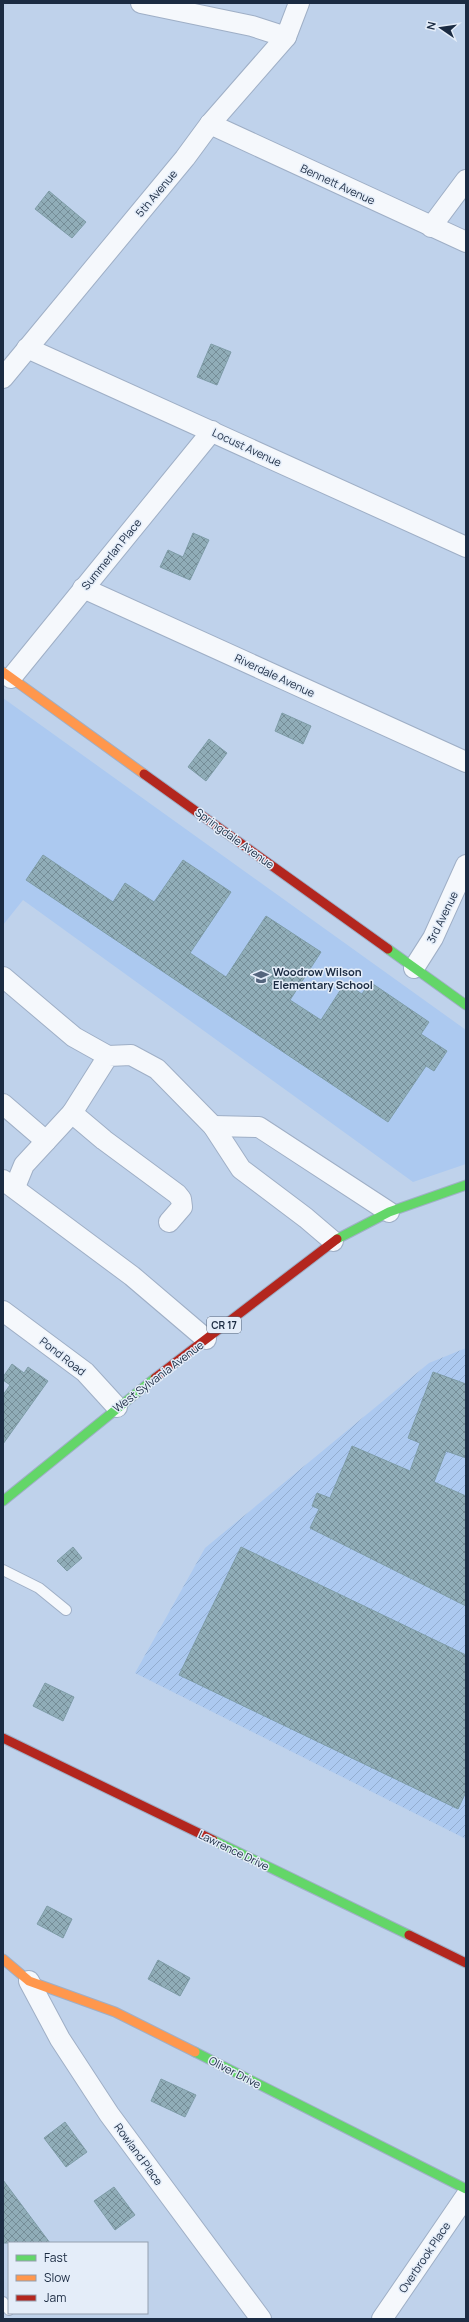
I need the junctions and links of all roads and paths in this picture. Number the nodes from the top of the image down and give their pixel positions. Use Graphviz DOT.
graph roads {
  1 [pos="141,3"];
  2 [pos="299,3"];
  3 [pos="286,37"];
  4 [pos="210,124"];
  5 [pos="466,180"];
  6 [pos="431,227"];
  7 [pos="466,242"];
  8 [pos="27,348"];
  9 [pos="3,378"];
  10 [pos="212,431"];
  11 [pos="466,547"];
  12 [pos="83,588"];
  13 [pos="7,675"];
  14 [pos="466,762"];
  15 [pos="466,865"];
  16 [pos="414,968"];
  17 [pos="6,985"];
  18 [pos="466,1005"];
  19 [pos="108,1056"];
  20 [pos="3,1104"];
  21 [pos="72,1113"];
  22 [pos="213,1126"];
  23 [pos="46,1141"];
  24 [pos="9,1183"];
  25 [pos="464,1185"];
  26 [pos="466,1198"];
  27 [pos="389,1212"];
  28 [pos="169,1222"];
  29 [pos="333,1242"];
  30 [pos="6,1318"];
  31 [pos="206,1339"];
  32 [pos="117,1407"];
  33 [pos="3,1501"];
  34 [pos="3,1570"];
  35 [pos="66,1610"];
  36 [pos="3,1738"];
  37 [pos="3,1959"];
  38 [pos="466,1962"];
  39 [pos="29,1981"];
  40 [pos="466,2189"];
  41 [pos="466,2196"];
  42 [pos="261,2319"];
  43 [pos="382,2319"];
  1 -- 3 [label="street"];
  2 -- 3 [label="street, 5th Avenue"];
  3 -- 4 [label="street, 5th Avenue"];
  4 -- 6 [label="street, Bennett Avenue"];
  4 -- 8 [label="street, 5th Avenue"];
  5 -- 6 [label="street"];
  6 -- 7 [label="street, Bennett Avenue"];
  8 -- 9 [label="street, 5th Avenue"];
  8 -- 10 [label="street, Locust Avenue"];
  10 -- 11 [label="street, Locust Avenue"];
  10 -- 12 [label="street, Summerlan Place"];
  12 -- 13 [label="street, Summerlan Place"];
  12 -- 14 [label="street, Riverdale Avenue"];
  13 -- 16 [label="street, Springdale Avenue"];
  15 -- 16 [label="street, 3rd Avenue"];
  16 -- 18 [label="street, Springdale Avenue"];
  17 -- 19 [label="street"];
  19 -- 21 [label="street"];
  19 -- 22 [label="street"];
  20 -- 23 [label="street"];
  21 -- 23 [label="street"];
  21 -- 28 [label="street"];
  22 -- 27 [label="street"];
  22 -- 29 [label="street"];
  23 -- 24 [label="street"];
  24 -- 31 [label="street"];
  25 -- 26 [label="lane"];
  25 -- 27 [label="street, West Sylvania Avenue / CR 17"];
  27 -- 29 [label="street, West Sylvania Avenue / CR 17"];
  29 -- 31 [label="street, West Sylvania Avenue / CR 17"];
  30 -- 32 [label="street, Pond Road"];
  31 -- 32 [label="street, West Sylvania Avenue / CR 17"];
  32 -- 33 [label="street, West Sylvania Avenue / CR 17"];
  34 -- 35 [label="lane"];
  36 -- 38 [label="street, Lawrence Drive"];
  37 -- 39 [label="street, Oliver Drive"];
  39 -- 40 [label="street, Oliver Drive"];
  39 -- 42 [label="street, Rowland Place"];
  41 -- 43 [label="street, Overbrook Place"];
}
